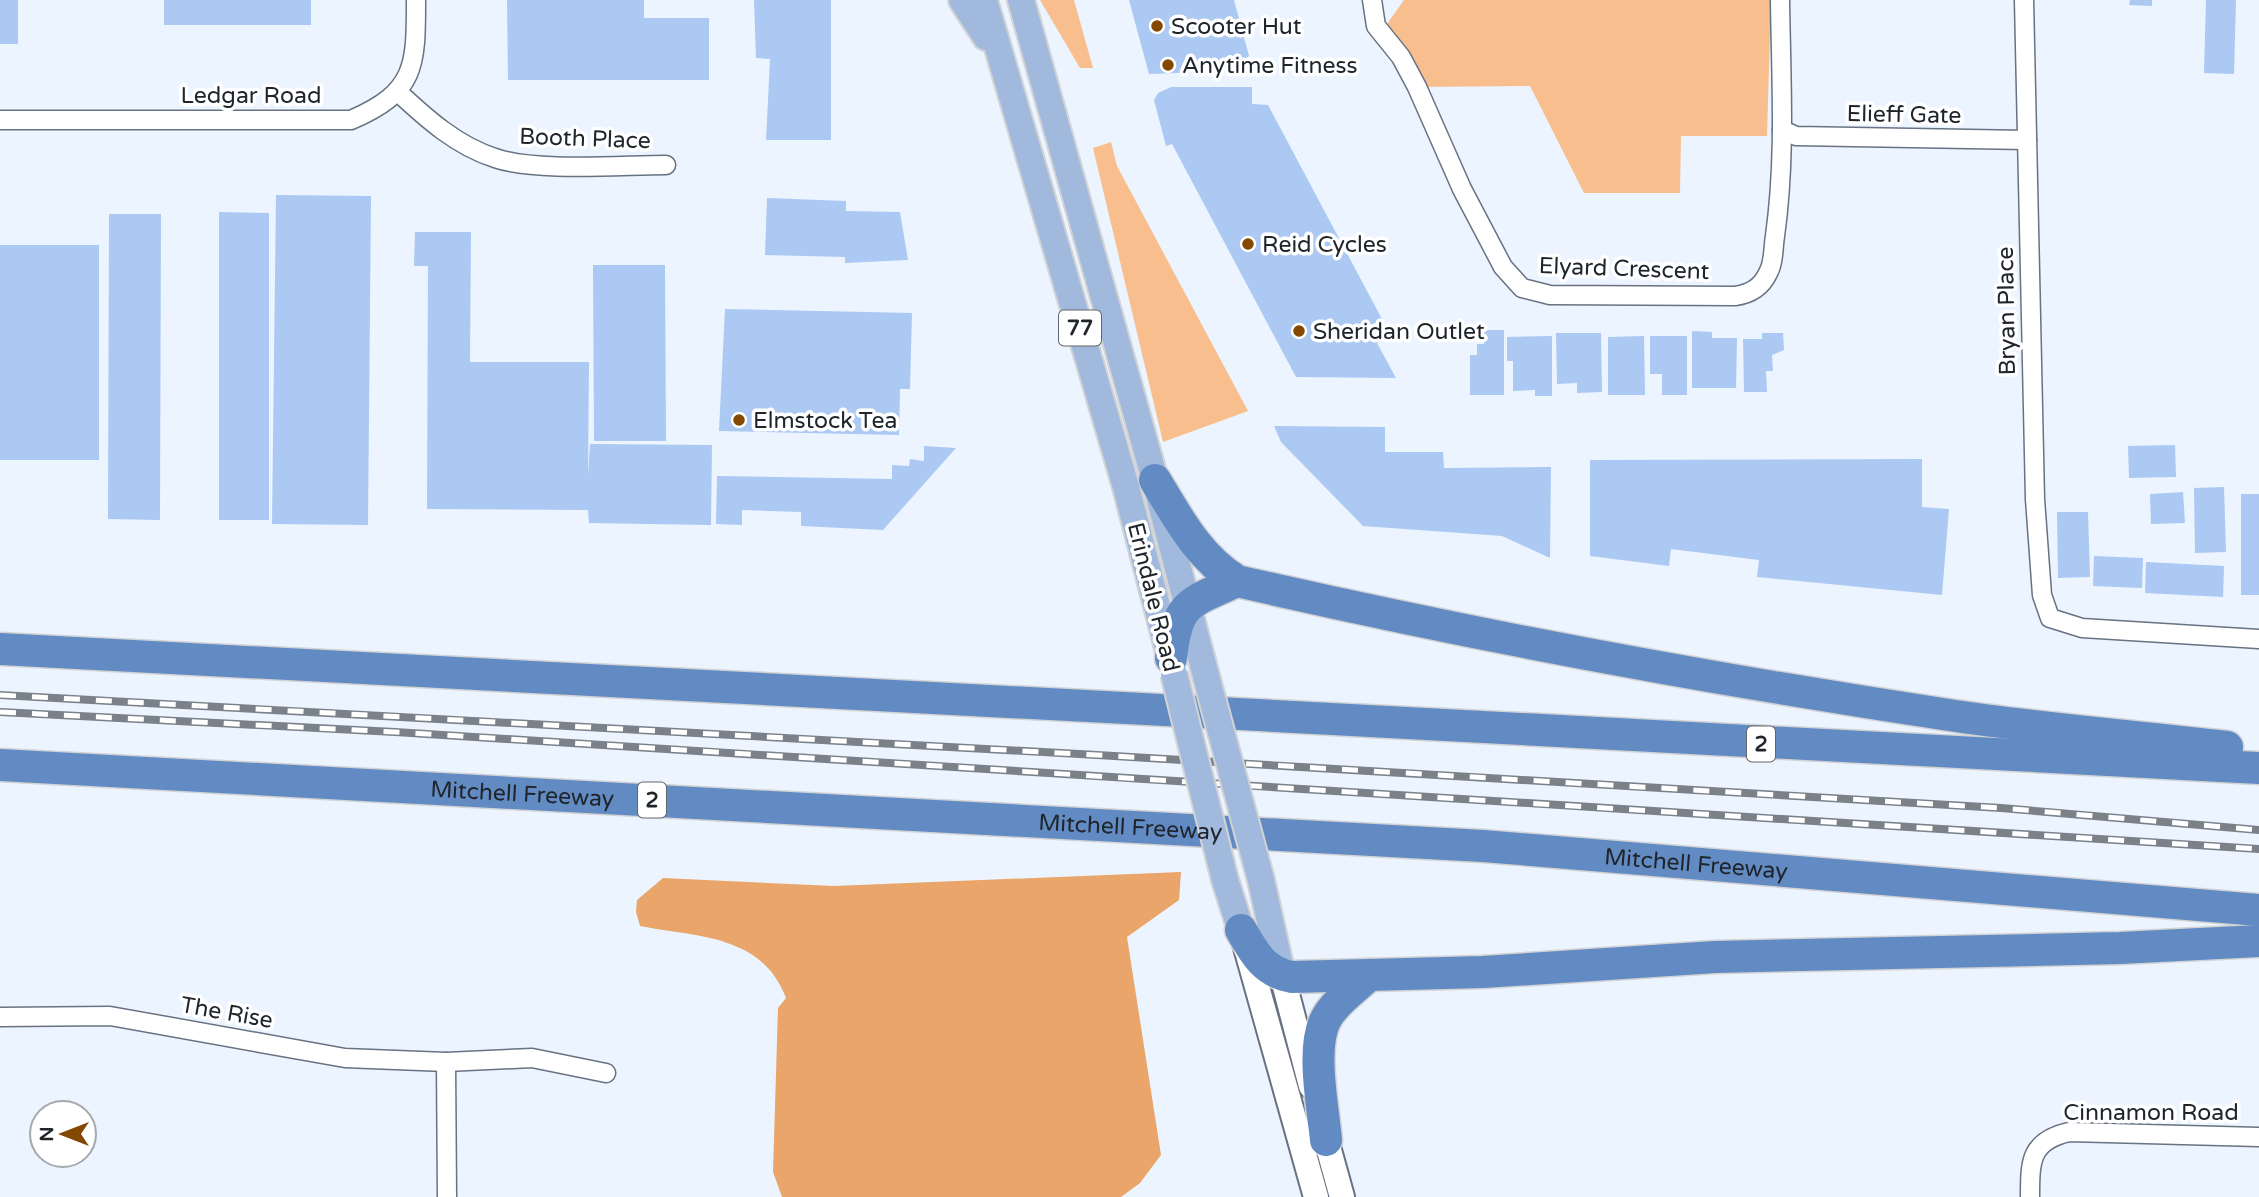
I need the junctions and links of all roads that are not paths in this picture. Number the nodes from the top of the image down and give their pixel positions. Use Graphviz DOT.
graph roads {
  1 [pos="416,0"];
  2 [pos="962,0"];
  3 [pos="985,0"];
  4 [pos="1021,0"];
  5 [pos="1372,0"];
  6 [pos="1780,0"];
  7 [pos="2024,0"];
  8 [pos="1005,69"];
  9 [pos="398,92"];
  10 [pos="0,120"];
  11 [pos="1782,130"];
  12 [pos="2026,140"];
  13 [pos="666,165"];
  14 [pos="1155,480"];
  15 [pos="1237,581"];
  16 [pos="1189,604"];
  17 [pos="2259,639"];
  18 [pos="0,649"];
  19 [pos="1172,666"];
  20 [pos="2259,751"];
  21 [pos="0,765"];
  22 [pos="2259,768"];
  23 [pos="2259,910"];
  24 [pos="1241,930"];
  25 [pos="2259,941"];
  26 [pos="1282,975"];
  27 [pos="1369,975"];
  28 [pos="0,1017"];
  29 [pos="446,1062"];
  30 [pos="606,1073"];
  31 [pos="2259,1137"];
  32 [pos="1326,1140"];
  33 [pos="447,1197"];
  34 [pos="1316,1197"];
  35 [pos="1342,1197"];
  36 [pos="2031,1197"];
  1 -- 9 [label="street"];
  2 -- 8 [label="main road"];
  3 -- 8 [label="main road, Erindale Road / 77"];
  4 -- 14 [label="main road, Erindale Road / 77"];
  5 -- 11 [label="street, Elyard Crescent"];
  6 -- 11 [label="street, Elyard Crescent"];
  7 -- 12 [label="street, Bryan Place"];
  8 -- 19 [label="main road, Erindale Road / 77"];
  9 -- 10 [label="street, Ledgar Road"];
  9 -- 13 [label="street, Booth Place"];
  11 -- 12 [label="street, Elieff Gate"];
  12 -- 17 [label="street, Bryan Place"];
  14 -- 15 [label="highway"];
  14 -- 16 [label="main road, Erindale Road / 77"];
  15 -- 16 [label="highway"];
  15 -- 20 [label="highway"];
  16 -- 19 [label="highway"];
  16 -- 26 [label="main road, Erindale Road / 77, bridge"];
  18 -- 22 [label="highway, 2"];
  19 -- 24 [label="main road, Erindale Road / 77, bridge"];
  21 -- 23 [label="highway, Mitchell Freeway / 2"];
  24 -- 26 [label="highway"];
  24 -- 34 [label="main road, Erindale Road / 77"];
  25 -- 27 [label="highway"];
  26 -- 27 [label="highway"];
  26 -- 32 [label="main road, Erindale Road / 77"];
  27 -- 32 [label="highway"];
  28 -- 29 [label="street, The Rise"];
  29 -- 30 [label="street, The Rise"];
  29 -- 33 [label="street"];
  31 -- 36 [label="street, Cinnamon Road"];
  32 -- 35 [label="main road, Erindale Road / 77"];
}
